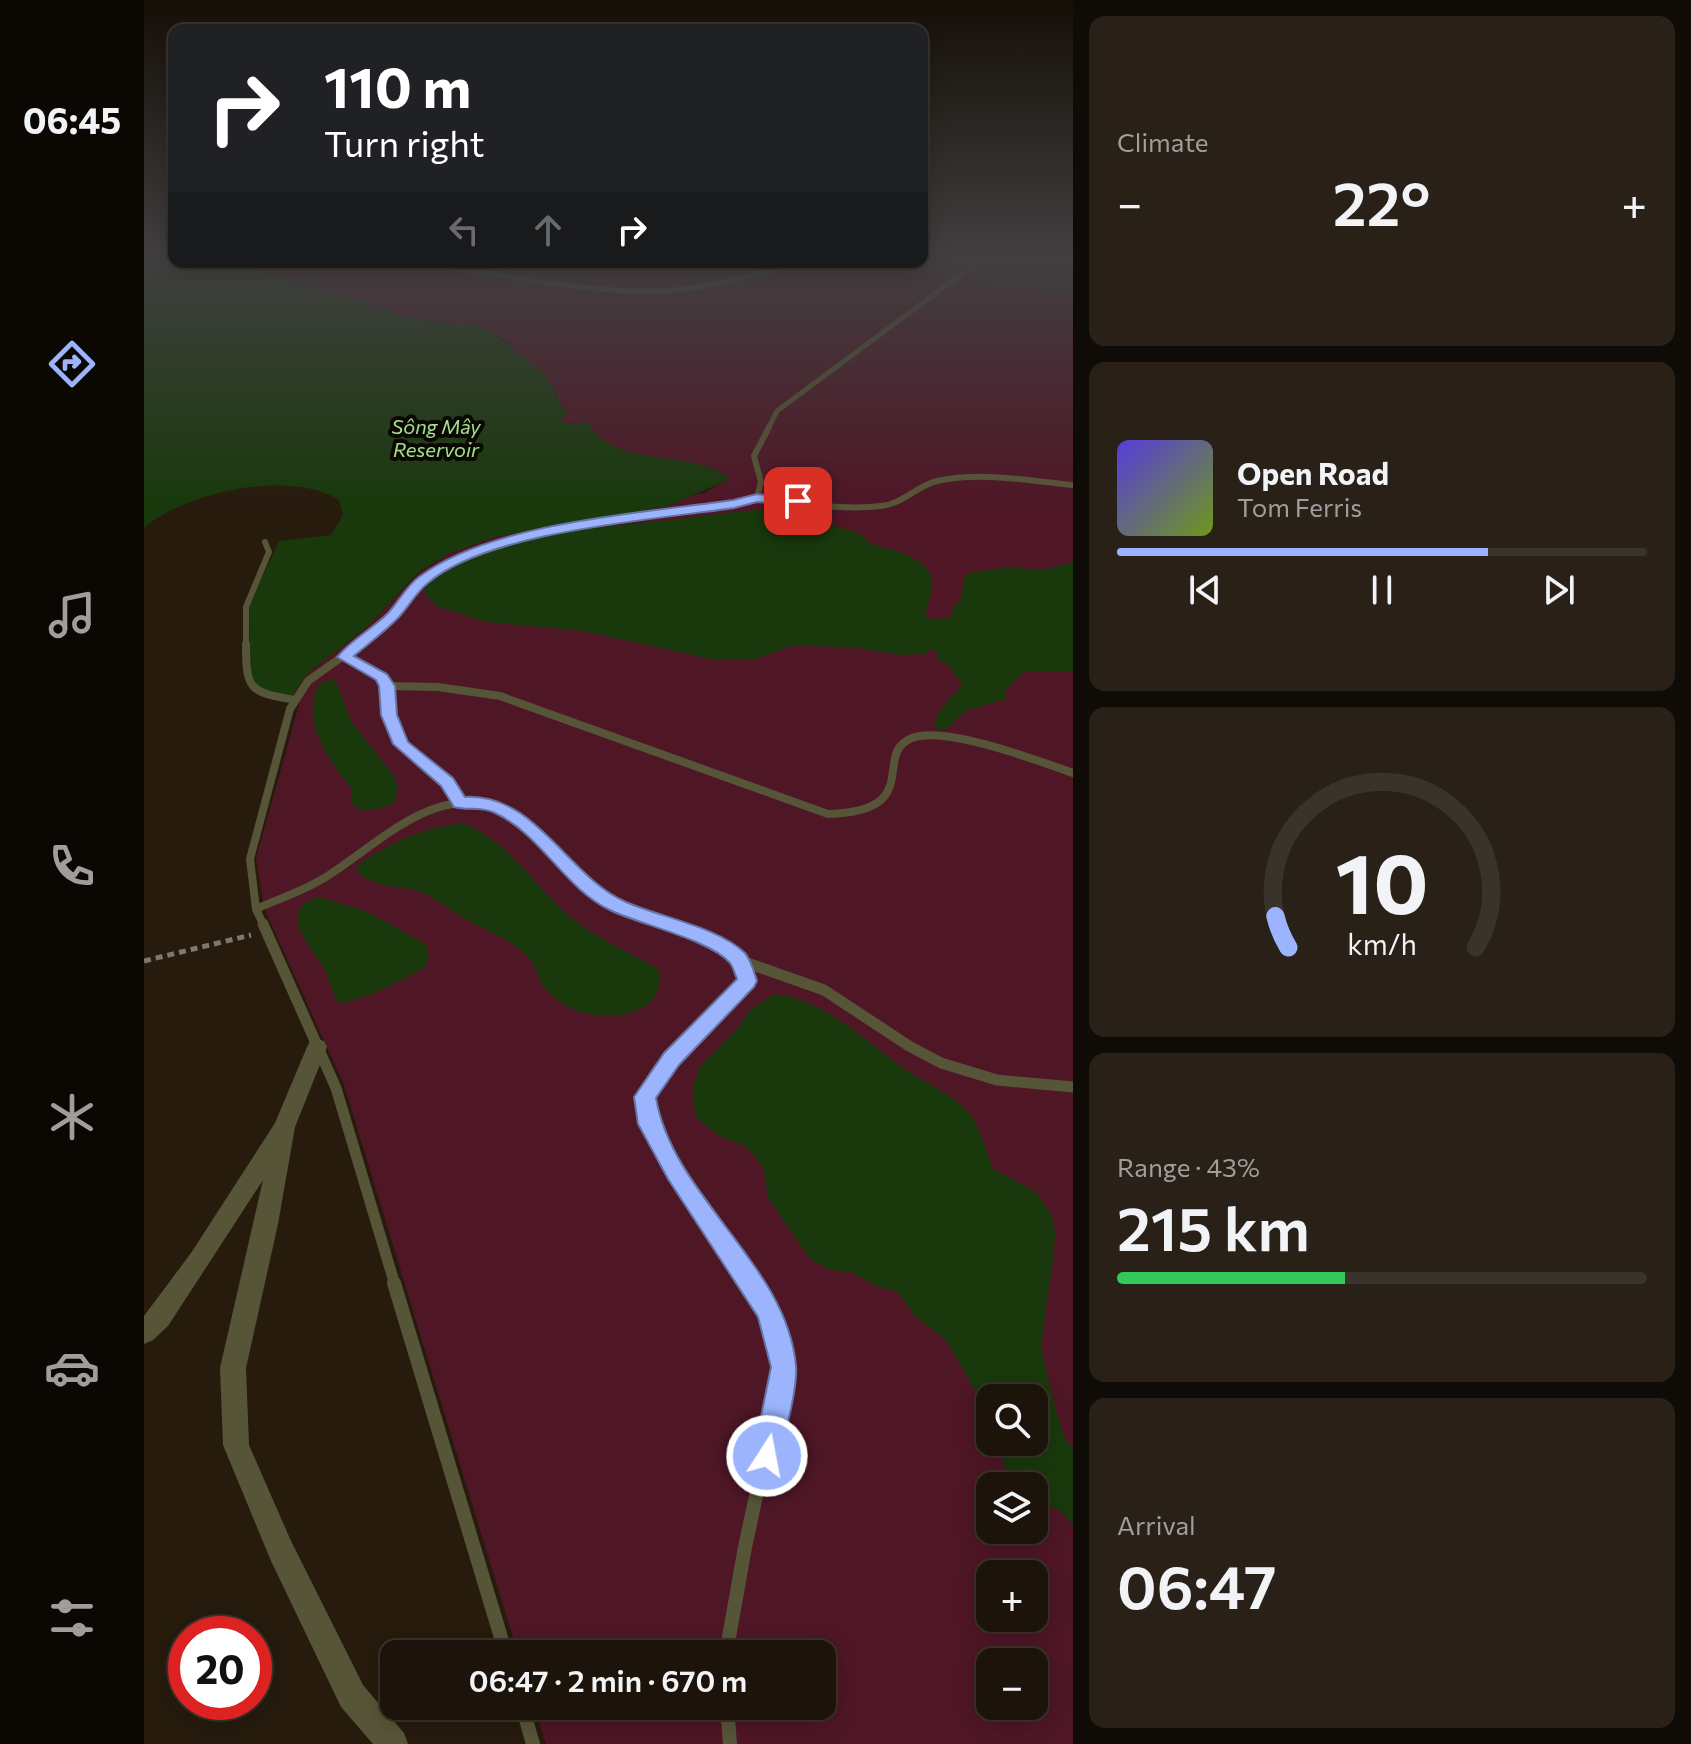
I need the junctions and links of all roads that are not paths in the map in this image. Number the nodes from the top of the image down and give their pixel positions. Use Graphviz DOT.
graph roads {
  1 [pos="873,339"];
  2 [pos="1073,485"];
  3 [pos="757,498"];
  4 [pos="265,542"];
  5 [pos="344,657"];
  6 [pos="387,686"];
  7 [pos="295,700"];
  8 [pos="1073,773"];
  9 [pos="460,803"];
  10 [pos="256,909"];
  11 [pos="739,960"];
  12 [pos="317,1047"];
  13 [pos="1073,1087"];
  14 [pos="284,1127"];
  15 [pos="144,1332"];
  16 [pos="502,1640"];
  17 [pos="728,1640"];
  18 [pos="526,1720"];
  19 [pos="728,1720"];
  20 [pos="393,1744"];
  21 [pos="533,1744"];
  22 [pos="730,1744"];
  1 -- 3 [label="lane"];
  2 -- 3 [label="lane"];
  3 -- 5 [label="lane"];
  4 -- 7 [label="lane"];
  5 -- 6 [label="lane"];
  5 -- 7 [label="lane"];
  6 -- 8 [label="lane"];
  6 -- 9 [label="lane"];
  7 -- 10 [label="lane"];
  9 -- 10 [label="lane"];
  9 -- 11 [label="lane"];
  10 -- 12 [label="lane"];
  11 -- 13 [label="lane"];
  11 -- 17 [label="lane"];
  12 -- 14 [label="street"];
  12 -- 16 [label="lane"];
  14 -- 15 [label="street"];
  14 -- 20 [label="street"];
  18 -- 21 [label="lane"];
  19 -- 22 [label="lane"];
}
